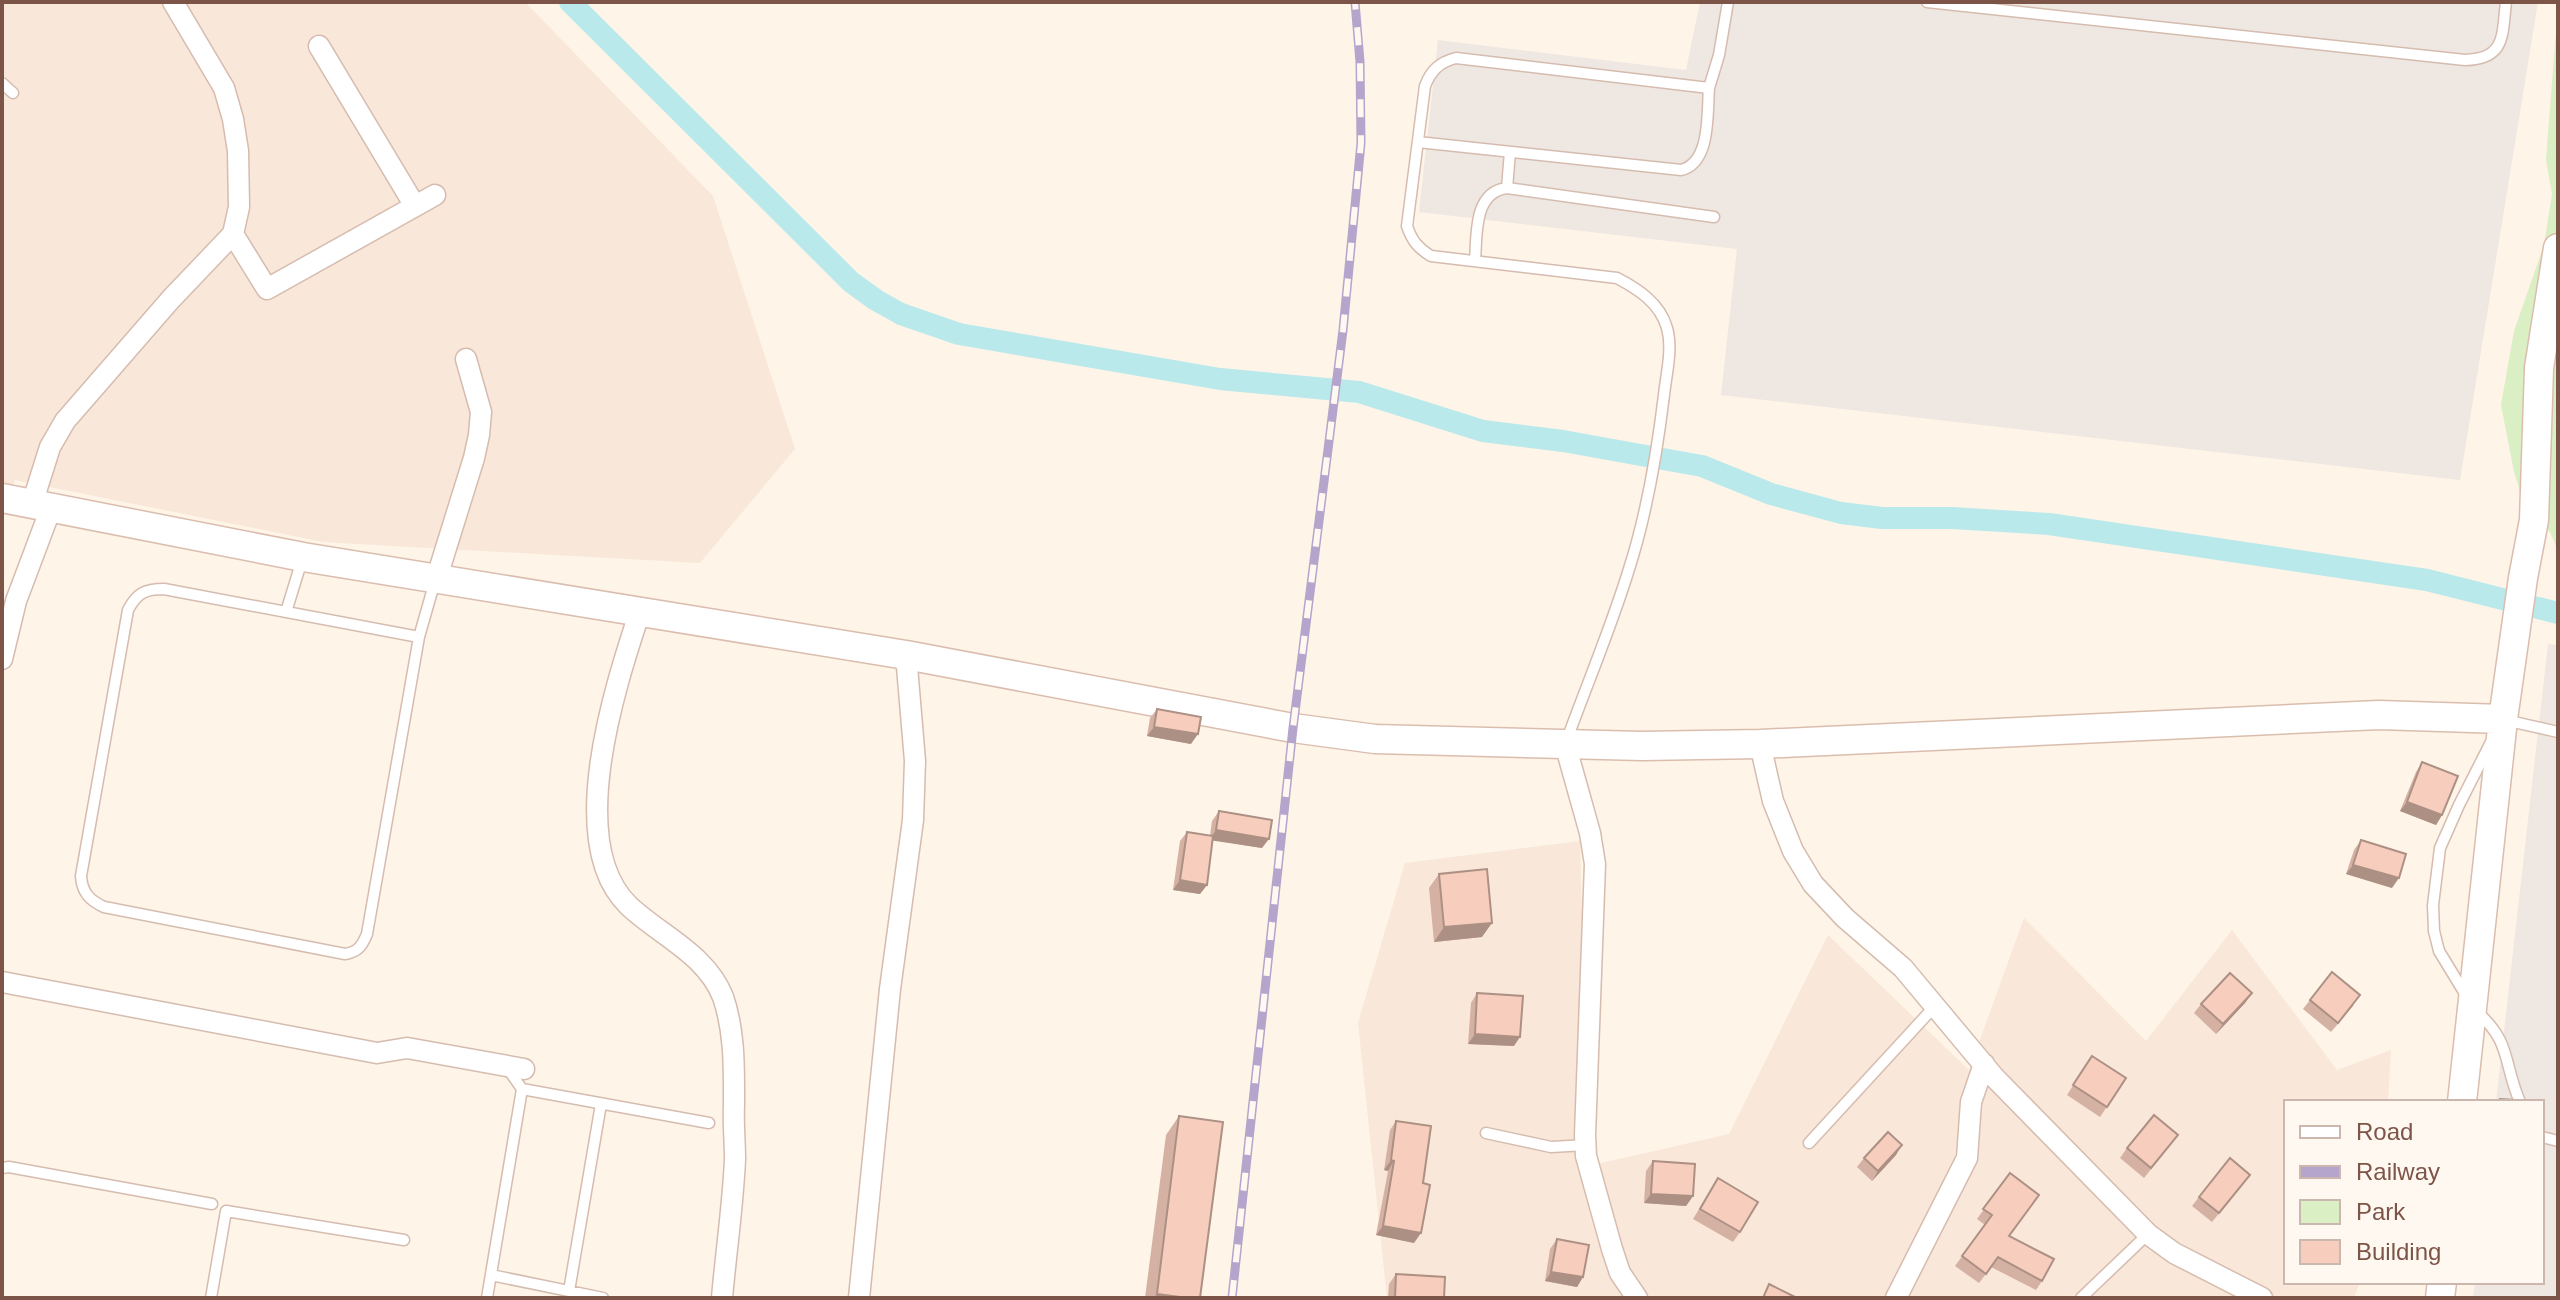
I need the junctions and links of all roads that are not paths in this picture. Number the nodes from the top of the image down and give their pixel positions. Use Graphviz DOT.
graph roads {
  1 [pos="173,2"];
  2 [pos="1728,2"];
  3 [pos="1927,2"];
  4 [pos="2506,2"];
  5 [pos="319,46"];
  6 [pos="2,83"];
  7 [pos="1709,88"];
  8 [pos="13,93"];
  9 [pos="1418,142"];
  10 [pos="1510,152"];
  11 [pos="1507,188"];
  12 [pos="435,195"];
  13 [pos="415,206"];
  14 [pos="1714,217"];
  15 [pos="233,234"];
  16 [pos="2558,248"];
  17 [pos="1475,261"];
  18 [pos="466,359"];
  19 [pos="2,498"];
  20 [pos="42,506"];
  21 [pos="303,557"];
  22 [pos="436,580"];
  23 [pos="640,611"];
  24 [pos="286,612"];
  25 [pos="419,637"];
  26 [pos="906,655"];
  27 [pos="2,659"];
  28 [pos="2503,719"];
  29 [pos="2558,732"];
  30 [pos="1565,744"];
  31 [pos="1760,744"];
  32 [pos="2,982"];
  33 [pos="1936,1005"];
  34 [pos="2473,1008"];
  35 [pos="1984,1064"];
  36 [pos="517,1075"];
  37 [pos="2462,1100"];
  38 [pos="2519,1100"];
  39 [pos="601,1104"];
  40 [pos="709,1123"];
  41 [pos="1486,1133"];
  42 [pos="1809,1143"];
  43 [pos="1586,1145"];
  44 [pos="2,1168"];
  45 [pos="212,1204"];
  46 [pos="2148,1234"];
  47 [pos="404,1240"];
  48 [pos="491,1275"];
  49 [pos="569,1291"];
  50 [pos="211,1298"];
  51 [pos="487,1298"];
  52 [pos="603,1298"];
  53 [pos="722,1298"];
  54 [pos="859,1298"];
  55 [pos="1637,1298"];
  56 [pos="1896,1298"];
  57 [pos="2081,1298"];
  58 [pos="2262,1298"];
  1 -- 15 [label="street"];
  2 -- 7 [label="lane"];
  3 -- 4 [label="lane"];
  5 -- 13 [label="street"];
  6 -- 8 [label="lane"];
  7 -- 9 [label="lane"];
  7 -- 10 [label="lane"];
  9 -- 10 [label="lane"];
  9 -- 17 [label="lane"];
  10 -- 11 [label="lane"];
  11 -- 14 [label="lane"];
  11 -- 17 [label="lane"];
  12 -- 13 [label="street"];
  13 -- 15 [label="street"];
  15 -- 20 [label="street"];
  16 -- 28 [label="main road"];
  17 -- 30 [label="lane"];
  18 -- 22 [label="street"];
  19 -- 20 [label="main road"];
  20 -- 21 [label="main road"];
  20 -- 27 [label="street"];
  21 -- 22 [label="main road"];
  21 -- 24 [label="lane"];
  22 -- 23 [label="main road"];
  22 -- 25 [label="lane"];
  23 -- 26 [label="main road"];
  23 -- 53 [label="street"];
  24 -- 25 [label="lane"];
  24 -- 25 [label="lane"];
  26 -- 30 [label="main road"];
  26 -- 54 [label="street"];
  28 -- 29 [label="lane"];
  28 -- 31 [label="main road"];
  28 -- 34 [label="main road"];
  28 -- 34 [label="lane"];
  30 -- 31 [label="main road"];
  30 -- 43 [label="street"];
  31 -- 33 [label="street"];
  32 -- 36 [label="street"];
  33 -- 35 [label="street"];
  33 -- 42 [label="lane"];
  34 -- 37 [label="main road"];
  34 -- 38 [label="lane"];
  35 -- 46 [label="street"];
  35 -- 56 [label="street"];
  36 -- 39 [label="lane"];
  36 -- 48 [label="lane"];
  39 -- 40 [label="lane"];
  39 -- 49 [label="lane"];
  41 -- 43 [label="lane"];
  43 -- 55 [label="street"];
  44 -- 45 [label="lane"];
  46 -- 57 [label="lane"];
  46 -- 58 [label="street"];
  47 -- 50 [label="lane"];
  48 -- 49 [label="lane"];
  48 -- 51 [label="lane"];
  49 -- 52 [label="lane"];
}
